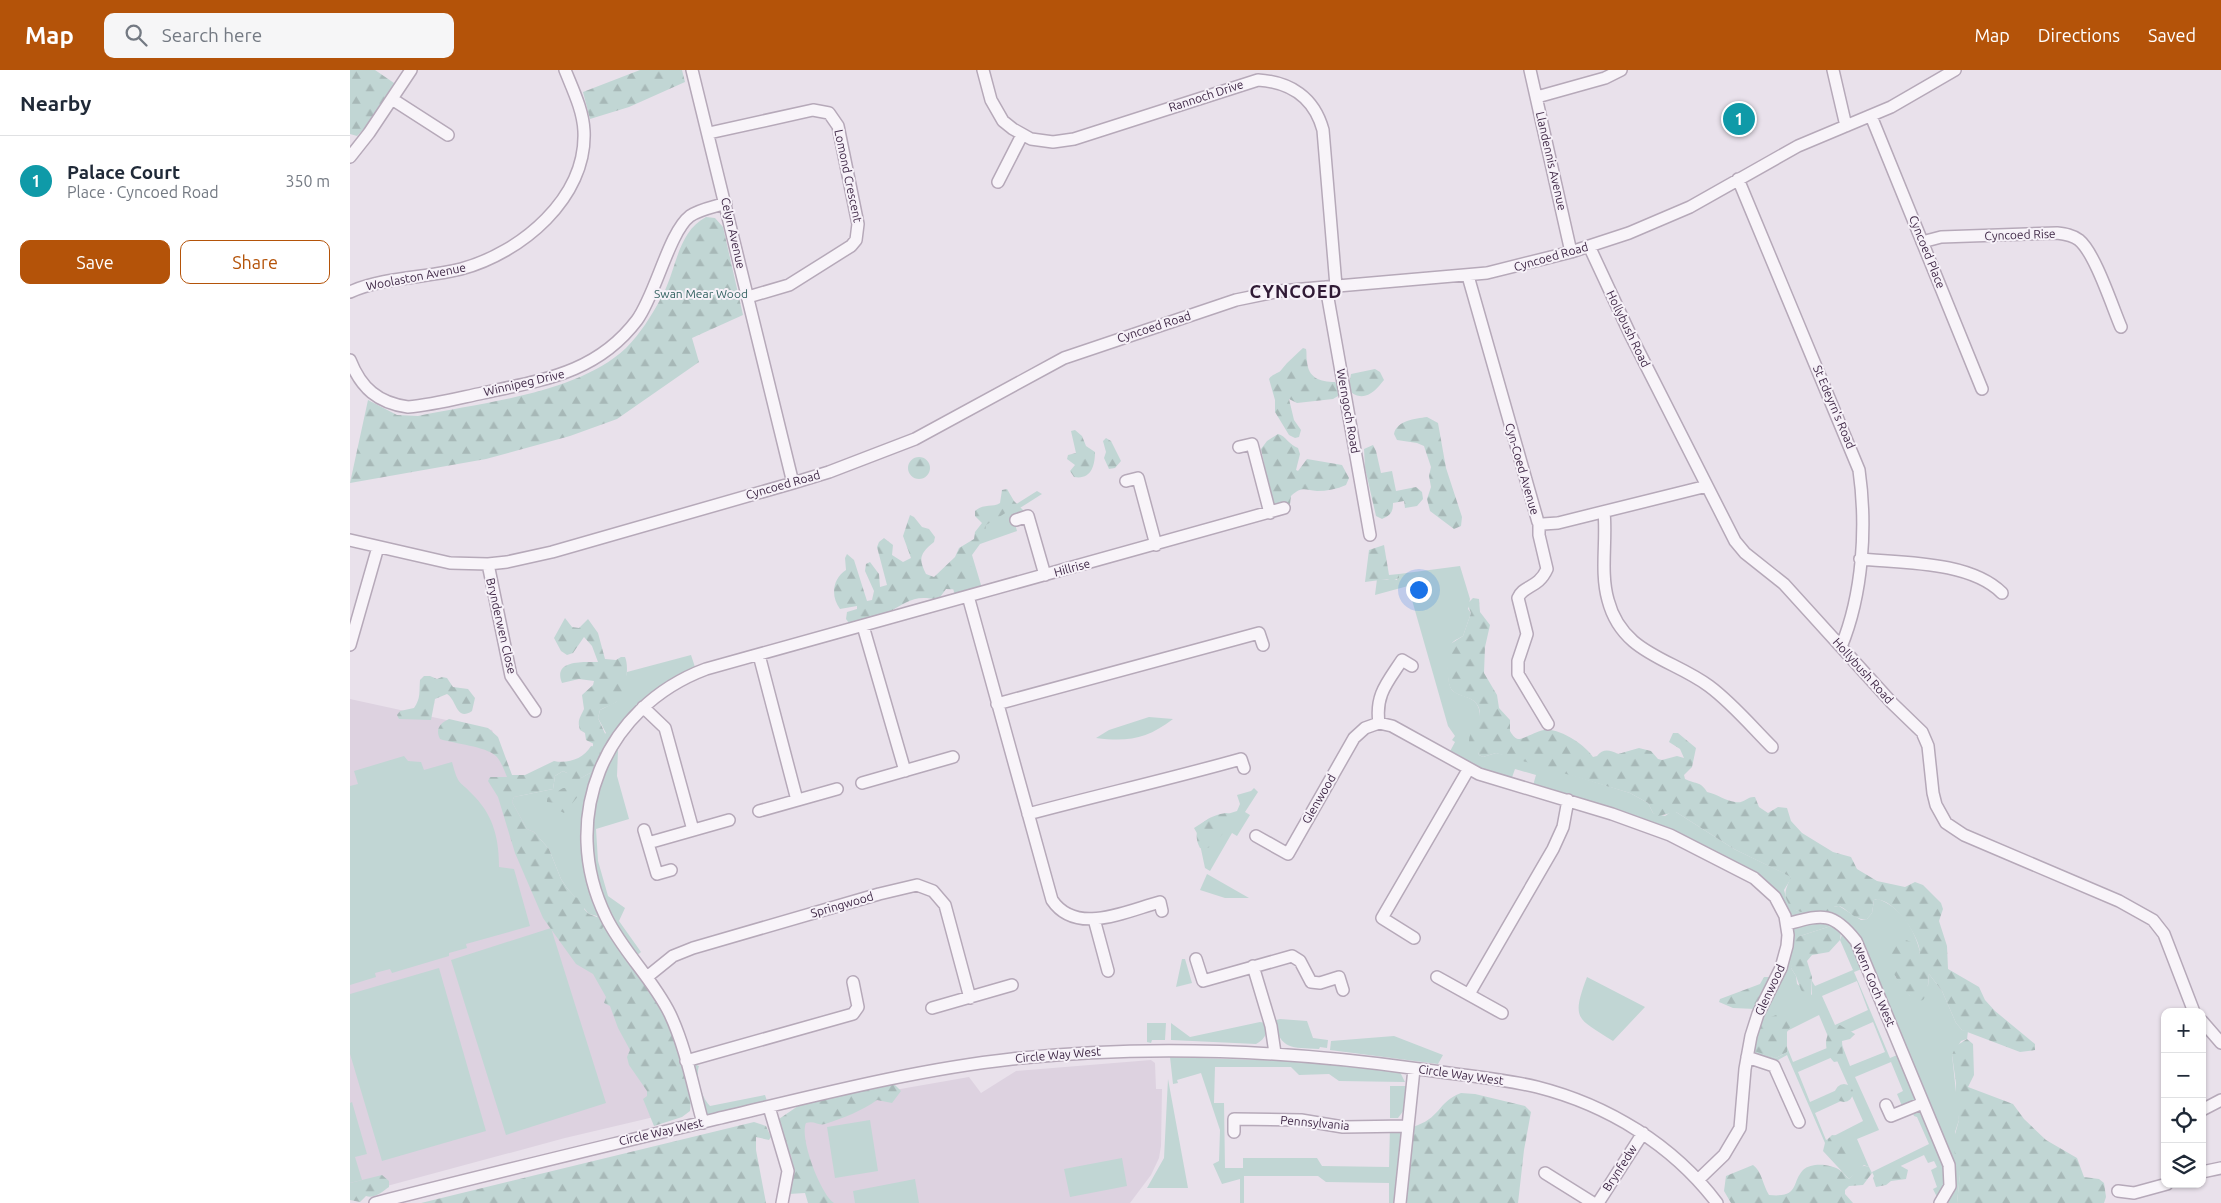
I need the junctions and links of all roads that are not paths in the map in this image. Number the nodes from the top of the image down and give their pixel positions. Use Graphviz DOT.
graph roads {
  1 [pos="411,70"];
  2 [pos="565,70"];
  3 [pos="692,70"];
  4 [pos="983,70"];
  5 [pos="1530,70"];
  6 [pos="1621,70"];
  7 [pos="1833,70"];
  8 [pos="1955,70"];
  9 [pos="1536,97"];
  10 [pos="392,99"];
  11 [pos="1871,116"];
  12 [pos="1846,126"];
  13 [pos="709,133"];
  14 [pos="448,135"];
  15 [pos="1022,135"];
  16 [pos="350,156"];
  17 [pos="1738,179"];
  18 [pos="998,182"];
  19 [pos="726,203"];
  20 [pos="1922,242"];
  21 [pos="1589,246"];
  22 [pos="1571,252"];
  23 [pos="1468,276"];
  24 [pos="1331,287"];
  25 [pos="350,292"];
  26 [pos="748,297"];
  27 [pos="2121,327"];
  28 [pos="350,360"];
  29 [pos="1982,389"];
  30 [pos="1239,447"];
  31 [pos="1126,481"];
  32 [pos="793,483"];
  33 [pos="1707,486"];
  34 [pos="1284,508"];
  35 [pos="1604,512"];
  36 [pos="1270,514"];
  37 [pos="1016,520"];
  38 [pos="1539,523"];
  39 [pos="1370,535"];
  40 [pos="350,540"];
  41 [pos="1156,545"];
  42 [pos="378,547"];
  43 [pos="1860,559"];
  44 [pos="488,564"];
  45 [pos="1045,575"];
  46 [pos="2002,593"];
  47 [pos="968,596"];
  48 [pos="863,626"];
  49 [pos="350,645"];
  50 [pos="1263,645"];
  51 [pos="1840,647"];
  52 [pos="758,655"];
  53 [pos="1412,666"];
  54 [pos="998,704"];
  55 [pos="643,707"];
  56 [pos="534,711"];
  57 [pos="1379,723"];
  58 [pos="1548,724"];
  59 [pos="1772,748"];
  60 [pos="953,757"];
  61 [pos="1244,768"];
  62 [pos="1468,770"];
  63 [pos="905,771"];
  64 [pos="862,783"];
  65 [pos="837,789"];
  66 [pos="797,800"];
  67 [pos="1568,800"];
  68 [pos="759,812"];
  69 [pos="1028,814"];
  70 [pos="729,820"];
  71 [pos="644,830"];
  72 [pos="693,830"];
  73 [pos="1256,836"];
  74 [pos="648,843"];
  75 [pos="671,870"];
  76 [pos="1162,911"];
  77 [pos="1094,919"];
  78 [pos="1787,924"];
  79 [pos="1414,938"];
  80 [pos="1196,959"];
  81 [pos="1253,966"];
  82 [pos="1108,971"];
  83 [pos="647,977"];
  84 [pos="1437,977"];
  85 [pos="852,982"];
  86 [pos="1012,986"];
  87 [pos="1343,990"];
  88 [pos="1468,994"];
  89 [pos="970,998"];
  90 [pos="932,1008"];
  91 [pos="2192,1008"];
  92 [pos="1502,1013"];
  93 [pos="2206,1026"];
  94 [pos="2221,1043"];
  95 [pos="1275,1054"];
  96 [pos="1747,1057"];
  97 [pos="686,1061"];
  98 [pos="1414,1069"];
  99 [pos="2221,1100"];
  100 [pos="1923,1104"];
  101 [pos="1886,1105"];
  102 [pos="769,1106"];
  103 [pos="2206,1108"];
  104 [pos="703,1122"];
  105 [pos="1799,1122"];
  106 [pos="1408,1126"];
  107 [pos="1234,1132"];
  108 [pos="1643,1133"];
  109 [pos="2221,1168"];
  110 [pos="2206,1171"];
  111 [pos="1545,1173"];
  112 [pos="1698,1180"];
  113 [pos="2161,1185"];
  114 [pos="2118,1191"];
  115 [pos="785,1202"];
  116 [pos="375,1203"];
  117 [pos="1400,1203"];
  118 [pos="1593,1203"];
  119 [pos="1598,1203"];
  120 [pos="1717,1203"];
  121 [pos="1940,1203"];
  1 -- 10 [label="street"];
  2 -- 25 [label="street, Woolaston Avenue"];
  3 -- 13 [label="street, Celyn Avenue"];
  4 -- 15 [label="street, Rannoch Drive"];
  5 -- 9 [label="street, Llandennis Avenue"];
  6 -- 9 [label="street"];
  7 -- 12 [label="street"];
  8 -- 11 [label="street, Cyncoed Road"];
  9 -- 22 [label="street, Llandennis Avenue"];
  10 -- 14 [label="street"];
  10 -- 16 [label="street"];
  11 -- 12 [label="street, Cyncoed Road"];
  11 -- 20 [label="street, Cyncoed Place"];
  12 -- 17 [label="street, Cyncoed Road"];
  13 -- 19 [label="street, Celyn Avenue"];
  13 -- 26 [label="street, Lomond Crescent"];
  15 -- 18 [label="street"];
  15 -- 24 [label="street, Rannoch Drive"];
  17 -- 21 [label="street, Cyncoed Road"];
  17 -- 43 [label="street, St Edeyrn's Road"];
  19 -- 26 [label="street, Celyn Avenue"];
  19 -- 28 [label="street, Winnipeg Drive"];
  20 -- 27 [label="street, Cyncoed Rise"];
  20 -- 29 [label="street, Cyncoed Place"];
  21 -- 22 [label="street, Cyncoed Road"];
  21 -- 33 [label="street, Hollybush Road"];
  22 -- 23 [label="street, Cyncoed Road"];
  23 -- 24 [label="street, Cyncoed Road"];
  23 -- 38 [label="street, Cyn-Coed Avenue"];
  24 -- 32 [label="street, Cyncoed Road"];
  24 -- 39 [label="street, Werngoch Road"];
  26 -- 32 [label="street, Celyn Avenue"];
  30 -- 36 [label="street"];
  31 -- 41 [label="street"];
  32 -- 44 [label="street, Cyncoed Road"];
  33 -- 35 [label="street, Cyn-Coed Avenue"];
  33 -- 51 [label="street, Hollybush Road"];
  34 -- 36 [label="street, Hillrise"];
  35 -- 38 [label="street, Cyn-Coed Avenue"];
  35 -- 59 [label="street"];
  36 -- 41 [label="street, Hillrise"];
  37 -- 45 [label="street"];
  38 -- 58 [label="street"];
  40 -- 42 [label="street, Cyncoed Road"];
  41 -- 45 [label="street, Hillrise"];
  42 -- 44 [label="street, Cyncoed Road"];
  42 -- 49 [label="street"];
  43 -- 46 [label="street"];
  43 -- 51 [label="street, St Edeyrn's Road"];
  44 -- 56 [label="street, Brynderwen Close"];
  45 -- 47 [label="street, Hillrise"];
  47 -- 48 [label="street"];
  47 -- 54 [label="street"];
  48 -- 52 [label="street"];
  48 -- 63 [label="street"];
  50 -- 54 [label="street"];
  51 -- 91 [label="street, Hollybush Road"];
  52 -- 55 [label="street"];
  52 -- 66 [label="street"];
  53 -- 57 [label="street"];
  54 -- 69 [label="street"];
  55 -- 72 [label="street"];
  55 -- 83 [label="street"];
  57 -- 62 [label="street, Glenwood"];
  57 -- 73 [label="street, Glenwood"];
  60 -- 63 [label="street"];
  61 -- 69 [label="street"];
  62 -- 67 [label="street, Glenwood"];
  62 -- 79 [label="street"];
  63 -- 64 [label="street"];
  65 -- 66 [label="street"];
  66 -- 68 [label="street"];
  67 -- 78 [label="street, Glenwood"];
  67 -- 88 [label="street"];
  69 -- 77 [label="street"];
  70 -- 72 [label="street"];
  71 -- 74 [label="street"];
  72 -- 74 [label="street"];
  74 -- 75 [label="street"];
  76 -- 77 [label="street"];
  77 -- 82 [label="street"];
  78 -- 96 [label="street, Glenwood"];
  78 -- 100 [label="street, Wern Goch West"];
  80 -- 81 [label="street"];
  81 -- 87 [label="street"];
  81 -- 95 [label="street"];
  83 -- 89 [label="street, Springwood"];
  83 -- 97 [label="street"];
  84 -- 88 [label="street"];
  85 -- 97 [label="street"];
  86 -- 89 [label="street"];
  88 -- 92 [label="street"];
  89 -- 90 [label="street"];
  93 -- 94 [label="street"];
  95 -- 98 [label="street, Circle Way West"];
  95 -- 102 [label="street, Circle Way West"];
  96 -- 105 [label="street"];
  96 -- 112 [label="street, Glenwood"];
  97 -- 104 [label="street"];
  98 -- 106 [label="street"];
  98 -- 108 [label="street, Circle Way West"];
  99 -- 103 [label="street"];
  100 -- 101 [label="street"];
  100 -- 121 [label="street, Wern Goch West"];
  102 -- 104 [label="street, Circle Way West"];
  102 -- 115 [label="street"];
  104 -- 116 [label="street, Circle Way West"];
  106 -- 107 [label="street, Pennsylvania"];
  106 -- 117 [label="street"];
  108 -- 112 [label="street, Circle Way West"];
  108 -- 119 [label="street, Brynfedw"];
  109 -- 110 [label="street"];
  111 -- 118 [label="street, Brynfedw"];
  112 -- 120 [label="street, Circle Way West"];
  113 -- 114 [label="street"];
}
